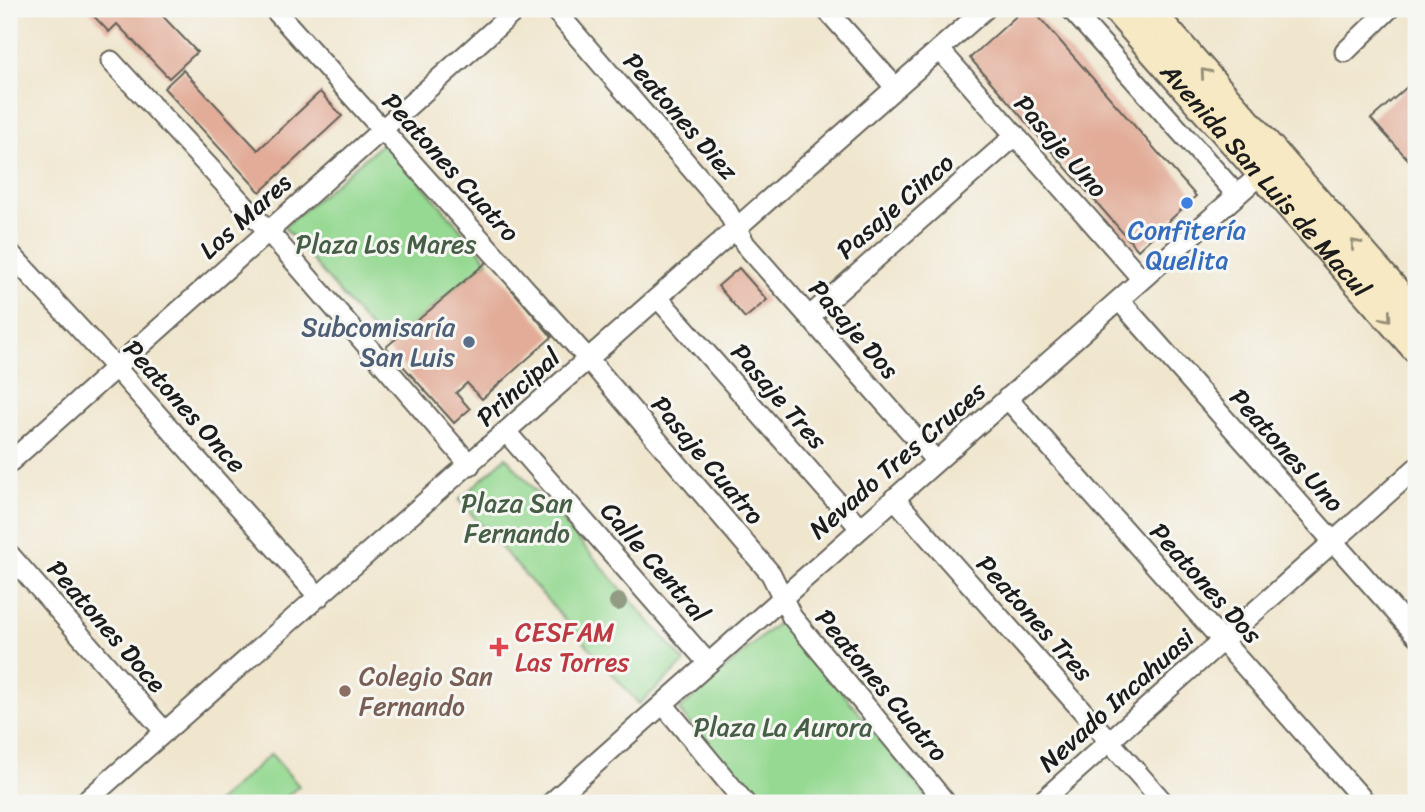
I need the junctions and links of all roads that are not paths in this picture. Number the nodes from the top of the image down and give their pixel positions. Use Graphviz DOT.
graph roads {
  1 [pos="274,9"];
  2 [pos="517,9"];
  3 [pos="554,9"];
  4 [pos="826,9"];
  5 [pos="985,9"];
  6 [pos="1071,9"];
  7 [pos="1115,9"];
  8 [pos="1149,9"];
  9 [pos="1389,9"];
  10 [pos="939,49"];
  11 [pos="1345,51"];
  12 [pos="111,61"];
  13 [pos="896,88"];
  14 [pos="383,129"];
  15 [pos="1016,135"];
  16 [pos="1271,165"];
  17 [pos="1237,195"];
  18 [pos="737,229"];
  19 [pos="268,232"];
  20 [pos="9,253"];
  21 [pos="1143,279"];
  22 [pos="658,298"];
  23 [pos="1119,300"];
  24 [pos="1416,313"];
  25 [pos="809,317"];
  26 [pos="1416,350"];
  27 [pos="589,360"];
  28 [pos="116,368"];
  29 [pos="1007,398"];
  30 [pos="507,433"];
  31 [pos="936,461"];
  32 [pos="9,463"];
  33 [pos="470,465"];
  34 [pos="1416,468"];
  35 [pos="894,498"];
  36 [pos="860,528"];
  37 [pos="1334,541"];
  38 [pos="9,554"];
  39 [pos="319,597"];
  40 [pos="782,597"];
  41 [pos="1416,635"];
  42 [pos="1222,641"];
  43 [pos="708,663"];
  44 [pos="663,704"];
  45 [pos="165,732"];
  46 [pos="1109,741"];
  47 [pos="84,803"];
  48 [pos="551,803"];
  49 [pos="745,803"];
  50 [pos="946,803"];
  51 [pos="1040,803"];
  52 [pos="1164,803"];
  53 [pos="1366,803"];
  1 -- 14 [label="street, Peatones Cuatro"];
  2 -- 14 [label="street, Los Mares"];
  3 -- 18 [label="street, Peatones Diez"];
  4 -- 13 [label="street"];
  5 -- 10 [label="street, Principal"];
  6 -- 17 [label="street"];
  7 -- 16 [label="street, Avenida San Luis de Macul"];
  16 -- 8 [label="street, Avenida San Luis de Macul, one-way"];
  9 -- 11 [label="street"];
  10 -- 13 [label="street, Principal"];
  10 -- 15 [label="street, Pasaje Uno"];
  12 -- 19 [label="street"];
  13 -- 18 [label="street, Principal"];
  14 -- 19 [label="street, Los Mares"];
  14 -- 27 [label="street, Peatones Cuatro"];
  15 -- 21 [label="street, Pasaje Uno"];
  15 -- 25 [label="street, Pasaje Cinco"];
  16 -- 17 [label="street, Nevado Tres Cruces"];
  24 -- 16 [label="street, Avenida San Luis de Macul, one-way"];
  16 -- 26 [label="street, Avenida San Luis de Macul, one-way"];
  17 -- 21 [label="street, Nevado Tres Cruces"];
  18 -- 22 [label="street, Principal"];
  18 -- 25 [label="street, Pasaje Dos"];
  19 -- 28 [label="street, Los Mares"];
  19 -- 33 [label="street"];
  20 -- 28 [label="street, Peatones Once"];
  21 -- 23 [label="street, Nevado Tres Cruces"];
  22 -- 27 [label="street, Principal"];
  22 -- 36 [label="street, Pasaje Tres"];
  23 -- 29 [label="street, Nevado Tres Cruces"];
  23 -- 37 [label="street, Peatones Uno"];
  25 -- 31 [label="street, Pasaje Dos"];
  27 -- 30 [label="street, Principal"];
  27 -- 40 [label="street, Pasaje Cuatro"];
  28 -- 32 [label="street, Los Mares"];
  28 -- 39 [label="street, Peatones Once"];
  29 -- 31 [label="street, Nevado Tres Cruces"];
  29 -- 42 [label="street, Peatones Dos"];
  30 -- 33 [label="street, Principal"];
  30 -- 43 [label="street, Calle Central"];
  31 -- 35 [label="street, Nevado Tres Cruces"];
  33 -- 39 [label="street, Principal"];
  34 -- 37 [label="street, Nevado Incahuasi"];
  35 -- 36 [label="street, Nevado Tres Cruces"];
  35 -- 46 [label="street, Peatones Tres"];
  36 -- 40 [label="street, Nevado Tres Cruces"];
  37 -- 41 [label="street, Peatones Uno"];
  37 -- 42 [label="street, Nevado Incahuasi"];
  38 -- 45 [label="street, Peatones Doce"];
  39 -- 45 [label="street, Principal"];
  40 -- 43 [label="street, Nevado Tres Cruces"];
  40 -- 50 [label="street, Peatones Cuatro"];
  42 -- 46 [label="street, Nevado Incahuasi"];
  42 -- 53 [label="street, Peatones Dos"];
  43 -- 44 [label="street, Nevado Tres Cruces"];
  44 -- 48 [label="street, Nevado Tres Cruces"];
  44 -- 49 [label="street"];
  45 -- 47 [label="street, Principal"];
  46 -- 51 [label="street, Nevado Incahuasi"];
  46 -- 52 [label="street, Peatones Tres"];
}
